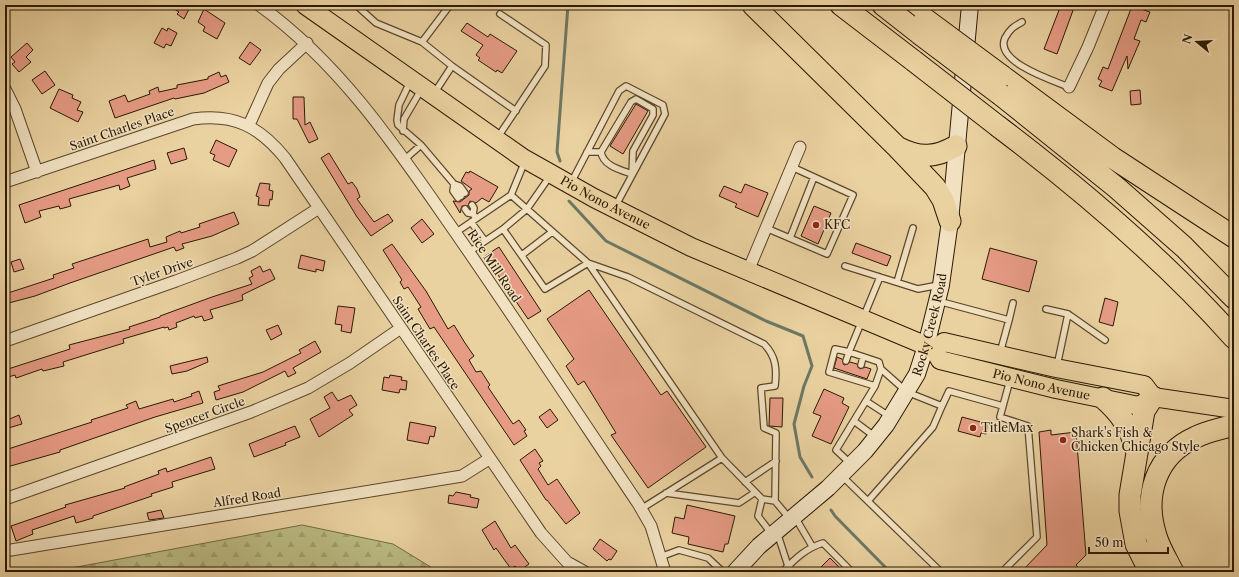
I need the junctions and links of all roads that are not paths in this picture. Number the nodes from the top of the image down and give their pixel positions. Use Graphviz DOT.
graph roads {
  1 [pos="259,5"];
  2 [pos="305,5"];
  3 [pos="356,5"];
  4 [pos="450,5"];
  5 [pos="753,5"];
  6 [pos="841,5"];
  7 [pos="883,5"];
  8 [pos="900,5"];
  9 [pos="970,5"];
  10 [pos="1105,5"];
  11 [pos="500,14"];
  12 [pos="1022,22"];
  13 [pos="923,26"];
  14 [pos="422,42"];
  15 [pos="307,43"];
  16 [pos="452,66"];
  17 [pos="1002,85"];
  18 [pos="1069,87"];
  19 [pos="422,88"];
  20 [pos="5,90"];
  21 [pos="516,110"];
  22 [pos="248,125"];
  23 [pos="403,131"];
  24 [pos="497,139"];
  25 [pos="421,145"];
  26 [pos="956,146"];
  27 [pos="800,147"];
  28 [pos="897,147"];
  29 [pos="587,152"];
  30 [pos="601,152"];
  31 [pos="526,159"];
  32 [pos="404,160"];
  33 [pos="792,167"];
  34 [pos="37,172"];
  35 [pos="551,174"];
  36 [pos="632,174"];
  37 [pos="814,177"];
  38 [pos="5,182"];
  39 [pos="454,184"];
  40 [pos="570,184"];
  41 [pos="511,195"];
  42 [pos="469,207"];
  43 [pos="319,208"];
  44 [pos="527,209"];
  45 [pos="614,209"];
  46 [pos="474,218"];
  47 [pos="950,221"];
  48 [pos="766,228"];
  49 [pos="913,228"];
  50 [pos="504,230"];
  51 [pos="552,232"];
  52 [pos="455,233"];
  53 [pos="1234,237"];
  54 [pos="790,238"];
  55 [pos="485,242"];
  56 [pos="469,252"];
  57 [pos="522,255"];
  58 [pos="588,263"];
  59 [pos="845,266"];
  60 [pos="748,271"];
  61 [pos="880,277"];
  62 [pos="897,282"];
  63 [pos="941,284"];
  64 [pos="1234,298"];
  65 [pos="938,301"];
  66 [pos="1013,303"];
  67 [pos="1046,309"];
  68 [pos="1068,314"];
  69 [pos="864,320"];
  70 [pos="1009,320"];
  71 [pos="401,328"];
  72 [pos="1234,338"];
  73 [pos="1105,340"];
  74 [pos="5,341"];
  75 [pos="930,347"];
  76 [pos="849,352"];
  77 [pos="999,355"];
  78 [pos="863,357"];
  79 [pos="846,360"];
  80 [pos="860,365"];
  81 [pos="1056,368"];
  82 [pos="881,369"];
  83 [pos="1010,377"];
  84 [pos="875,386"];
  85 [pos="907,392"];
  86 [pos="1153,397"];
  87 [pos="1103,398"];
  88 [pos="866,401"];
  89 [pos="942,406"];
  90 [pos="1003,406"];
  91 [pos="1234,409"];
  92 [pos="891,417"];
  93 [pos="854,420"];
  94 [pos="1234,425"];
  95 [pos="876,437"];
  96 [pos="1136,452"];
  97 [pos="722,458"];
  98 [pos="490,459"];
  99 [pos="776,461"];
  100 [pos="847,470"];
  101 [pos="745,482"];
  102 [pos="666,493"];
  103 [pos="754,493"];
  104 [pos="5,499"];
  105 [pos="762,499"];
  106 [pos="775,501"];
  107 [pos="868,502"];
  108 [pos="641,509"];
  109 [pos="793,518"];
  110 [pos="774,533"];
  111 [pos="812,546"];
  112 [pos="5,551"];
  113 [pos="660,557"];
  114 [pos="788,566"];
  115 [pos="743,569"];
  116 [pos="585,572"];
  117 [pos="665,572"];
  118 [pos="723,572"];
  119 [pos="782,572"];
  120 [pos="794,572"];
  121 [pos="852,572"];
  122 [pos="941,572"];
  123 [pos="1002,572"];
  124 [pos="1150,572"];
  125 [pos="1173,572"];
  1 -- 15 [label="street, Rice Mill Road"];
  2 -- 19 [label="main road, Pio Nono Avenue"];
  3 -- 14 [label="lane"];
  4 -- 14 [label="lane"];
  5 -- 28 [label="highway"];
  6 -- 72 [label="highway, bridge"];
  7 -- 13 [label="highway"];
  8 -- 13 [label="highway"];
  9 -- 26 [label="street, Rocky Creek Road"];
  10 -- 18 [label="street"];
  11 -- 21 [label="lane"];
  12 -- 18 [label="lane"];
  13 -- 17 [label="highway, bridge"];
  14 -- 16 [label="lane"];
  15 -- 22 [label="street"];
  15 -- 32 [label="street, Rice Mill Road"];
  16 -- 19 [label="lane"];
  16 -- 21 [label="lane"];
  17 -- 53 [label="highway"];
  17 -- 64 [label="highway"];
  19 -- 23 [label="lane"];
  19 -- 23 [label="lane"];
  19 -- 24 [label="main road, Pio Nono Avenue"];
  20 -- 34 [label="street"];
  21 -- 24 [label="lane"];
  22 -- 34 [label="street, Saint Charles Place"];
  22 -- 43 [label="street, Saint Charles Place"];
  23 -- 25 [label="lane"];
  24 -- 31 [label="main road, Pio Nono Avenue"];
  25 -- 32 [label="lane"];
  25 -- 39 [label="lane"];
  26 -- 28 [label="highway"];
  26 -- 47 [label="street, Rocky Creek Road"];
  27 -- 33 [label="street"];
  28 -- 47 [label="highway"];
  29 -- 30 [label="lane"];
  29 -- 36 [label="lane"];
  29 -- 40 [label="lane"];
  30 -- 36 [label="lane"];
  30 -- 36 [label="lane"];
  31 -- 35 [label="main road, Pio Nono Avenue"];
  31 -- 41 [label="lane"];
  32 -- 52 [label="street, Rice Mill Road"];
  33 -- 37 [label="lane"];
  33 -- 48 [label="street"];
  34 -- 38 [label="street, Saint Charles Place"];
  35 -- 40 [label="main road, Pio Nono Avenue"];
  35 -- 44 [label="lane"];
  36 -- 45 [label="lane"];
  37 -- 54 [label="lane"];
  37 -- 54 [label="lane"];
  39 -- 39 [label="lane"];
  40 -- 45 [label="main road, Pio Nono Avenue"];
  41 -- 44 [label="lane"];
  41 -- 46 [label="lane"];
  42 -- 46 [label="lane"];
  43 -- 71 [label="street, Saint Charles Place"];
  43 -- 74 [label="street, Tyler Drive"];
  44 -- 50 [label="lane"];
  44 -- 51 [label="lane"];
  45 -- 60 [label="main road, Pio Nono Avenue"];
  46 -- 52 [label="lane"];
  46 -- 55 [label="lane"];
  47 -- 63 [label="street, Rocky Creek Road"];
  48 -- 54 [label="lane"];
  48 -- 60 [label="street"];
  49 -- 62 [label="lane"];
  50 -- 55 [label="lane"];
  50 -- 57 [label="lane"];
  51 -- 57 [label="lane"];
  51 -- 58 [label="lane"];
  52 -- 56 [label="street, Rice Mill Road"];
  55 -- 56 [label="lane"];
  56 -- 108 [label="street, Rice Mill Road"];
  57 -- 58 [label="lane"];
  58 -- 97 [label="lane"];
  58 -- 99 [label="lane"];
  59 -- 61 [label="lane"];
  60 -- 69 [label="main road, Pio Nono Avenue"];
  61 -- 62 [label="lane"];
  61 -- 69 [label="lane"];
  62 -- 63 [label="lane"];
  63 -- 65 [label="street, Rocky Creek Road"];
  65 -- 70 [label="lane"];
  65 -- 75 [label="street, Rocky Creek Road"];
  66 -- 70 [label="lane"];
  67 -- 68 [label="lane"];
  68 -- 73 [label="lane"];
  68 -- 81 [label="lane"];
  69 -- 75 [label="main road, Pio Nono Avenue"];
  69 -- 76 [label="lane"];
  70 -- 77 [label="lane"];
  71 -- 98 [label="street, Saint Charles Place"];
  71 -- 104 [label="street, Spencer Circle"];
  75 -- 77 [label="main road, Pio Nono Avenue"];
  75 -- 83 [label="main road, Pio Nono Avenue"];
  75 -- 85 [label="street, Rocky Creek Road"];
  76 -- 78 [label="lane"];
  76 -- 79 [label="lane"];
  76 -- 84 [label="lane"];
  77 -- 81 [label="main road, Pio Nono Avenue"];
  78 -- 80 [label="lane"];
  78 -- 82 [label="lane"];
  81 -- 86 [label="main road, Pio Nono Avenue"];
  82 -- 84 [label="lane"];
  82 -- 85 [label="lane"];
  83 -- 87 [label="main road, Pio Nono Avenue"];
  83 -- 90 [label="lane"];
  84 -- 88 [label="lane"];
  85 -- 89 [label="lane"];
  85 -- 92 [label="street, Rocky Creek Road"];
  86 -- 87 [label="main road, Pio Nono Avenue"];
  86 -- 91 [label="main road"];
  86 -- 96 [label="highway"];
  87 -- 96 [label="highway"];
  88 -- 92 [label="lane"];
  88 -- 93 [label="lane"];
  89 -- 90 [label="lane"];
  89 -- 107 [label="lane"];
  90 -- 123 [label="lane"];
  92 -- 95 [label="street, Rocky Creek Road"];
  93 -- 95 [label="lane"];
  93 -- 100 [label="lane"];
  94 -- 125 [label="highway"];
  95 -- 100 [label="street, Rocky Creek Road"];
  96 -- 124 [label="highway"];
  97 -- 101 [label="lane"];
  97 -- 102 [label="lane"];
  98 -- 112 [label="street, Alfred Road"];
  98 -- 116 [label="street, Saint Charles Place"];
  99 -- 101 [label="lane"];
  99 -- 106 [label="lane"];
  100 -- 107 [label="lane"];
  100 -- 109 [label="street, Rocky Creek Road"];
  101 -- 103 [label="lane"];
  102 -- 103 [label="lane"];
  102 -- 108 [label="lane"];
  103 -- 105 [label="lane"];
  105 -- 106 [label="lane"];
  105 -- 110 [label="lane"];
  106 -- 109 [label="lane"];
  107 -- 122 [label="lane"];
  108 -- 113 [label="street, Rice Mill Road"];
  109 -- 110 [label="street, Rocky Creek Road"];
  109 -- 111 [label="lane"];
  110 -- 114 [label="lane"];
  110 -- 115 [label="street, Rocky Creek Road"];
  111 -- 114 [label="lane"];
  111 -- 121 [label="lane"];
  113 -- 117 [label="street, Rice Mill Road"];
  113 -- 118 [label="lane"];
  114 -- 119 [label="lane"];
  114 -- 120 [label="lane"];
}
